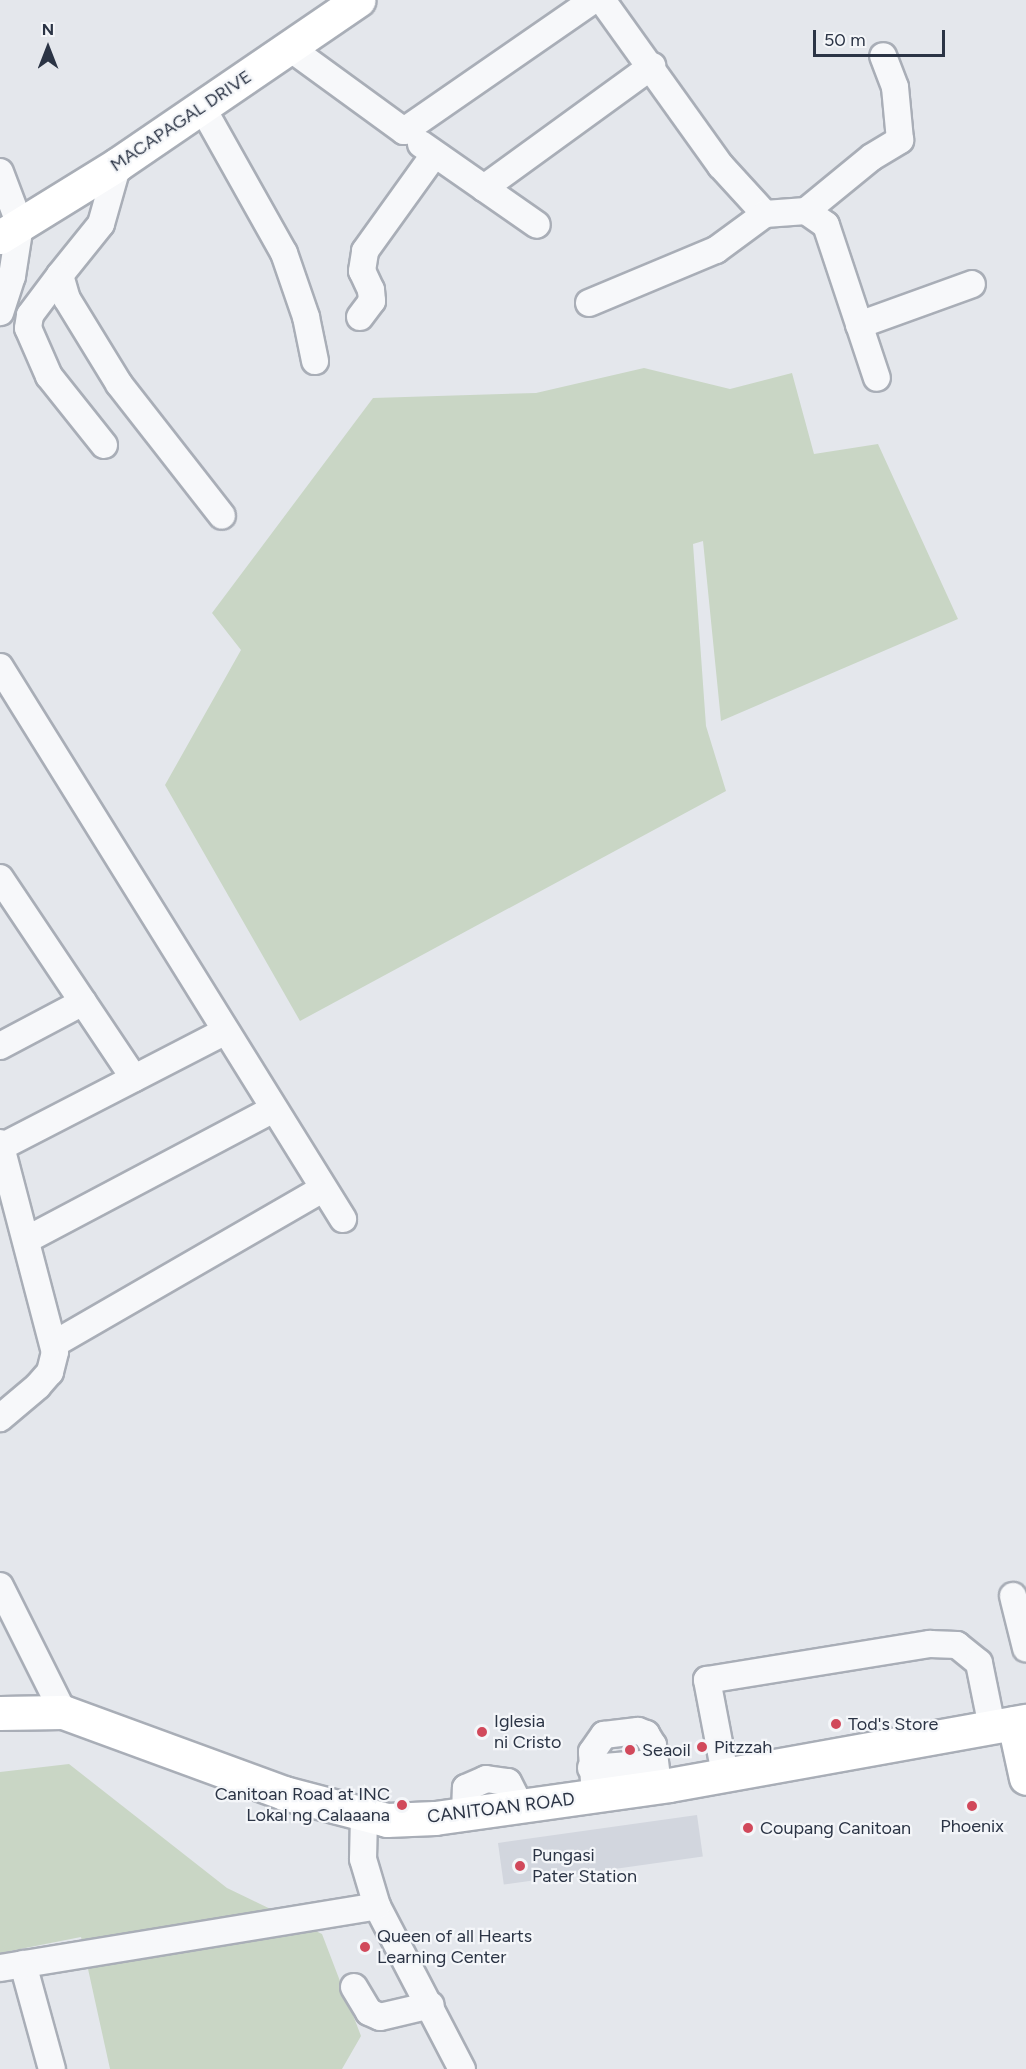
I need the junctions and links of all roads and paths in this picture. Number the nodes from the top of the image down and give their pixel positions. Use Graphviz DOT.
graph roads {
  1 [pos="358,0"];
  2 [pos="593,0"];
  3 [pos="602,0"];
  4 [pos="290,48"];
  5 [pos="883,56"];
  6 [pos="652,66"];
  7 [pos="202,107"];
  8 [pos="404,131"];
  9 [pos="434,155"];
  10 [pos="117,164"];
  11 [pos="0,172"];
  12 [pos="484,188"];
  13 [pos="806,211"];
  14 [pos="765,214"];
  15 [pos="537,225"];
  16 [pos="10,231"];
  17 [pos="60,275"];
  18 [pos="972,284"];
  19 [pos="589,303"];
  20 [pos="0,312"];
  21 [pos="360,317"];
  22 [pos="860,325"];
  23 [pos="315,361"];
  24 [pos="877,378"];
  25 [pos="104,445"];
  26 [pos="222,516"];
  27 [pos="0,667"];
  28 [pos="0,878"];
  29 [pos="83,1002"];
  30 [pos="224,1032"];
  31 [pos="0,1046"];
  32 [pos="134,1078"];
  33 [pos="274,1109"];
  34 [pos="0,1145"];
  35 [pos="323,1189"];
  36 [pos="343,1219"];
  37 [pos="28,1239"];
  38 [pos="54,1344"];
  39 [pos="0,1418"];
  40 [pos="0,1586"];
  41 [pos="1013,1596"];
  42 [pos="1026,1648"];
  43 [pos="63,1712"];
  44 [pos="0,1713"];
  45 [pos="1011,1724"];
  46 [pos="656,1774"];
  47 [pos="725,1774"];
  48 [pos="1026,1778"];
  49 [pos="593,1782"];
  50 [pos="364,1816"];
  51 [pos="377,1906"];
  52 [pos="12,1966"];
  53 [pos="354,1987"];
  54 [pos="431,2005"];
  55 [pos="52,2069"];
  56 [pos="462,2069"];
  1 -- 4 [label="main road, MACAPAGAL DRIVE"];
  2 -- 8 [label="street"];
  3 -- 6 [label="street"];
  4 -- 7 [label="main road, MACAPAGAL DRIVE"];
  4 -- 8 [label="street"];
  5 -- 13 [label="street"];
  6 -- 12 [label="street"];
  6 -- 14 [label="street"];
  7 -- 10 [label="main road, MACAPAGAL DRIVE"];
  7 -- 23 [label="street"];
  8 -- 9 [label="street"];
  9 -- 12 [label="street"];
  9 -- 21 [label="street"];
  10 -- 16 [label="main road, MACAPAGAL DRIVE"];
  10 -- 17 [label="street"];
  11 -- 16 [label="street"];
  12 -- 15 [label="street"];
  13 -- 14 [label="street"];
  13 -- 22 [label="street"];
  14 -- 19 [label="street"];
  16 -- 20 [label="street"];
  17 -- 25 [label="street"];
  17 -- 26 [label="street"];
  18 -- 22 [label="street"];
  22 -- 24 [label="street"];
  27 -- 30 [label="street"];
  28 -- 29 [label="street"];
  29 -- 31 [label="street"];
  29 -- 32 [label="street"];
  30 -- 32 [label="street"];
  30 -- 33 [label="street"];
  32 -- 34 [label="street"];
  33 -- 35 [label="street"];
  33 -- 37 [label="street"];
  34 -- 37 [label="street"];
  35 -- 36 [label="street"];
  35 -- 38 [label="street"];
  37 -- 38 [label="street"];
  38 -- 39 [label="street"];
  40 -- 43 [label="street"];
  41 -- 42 [label="street"];
  43 -- 44 [label="main road, CANITOAN ROAD"];
  43 -- 50 [label="main road, CANITOAN ROAD"];
  45 -- 47 [label="main road, CANITOAN ROAD"];
  45 -- 47 [label="street"];
  45 -- 48 [label="main road"];
  46 -- 47 [label="main road, CANITOAN ROAD"];
  46 -- 49 [label="main road, CANITOAN ROAD"];
  46 -- 49 [label="street"];
  49 -- 50 [label="main road, CANITOAN ROAD"];
  50 -- 51 [label="street"];
  51 -- 52 [label="street"];
  51 -- 54 [label="street"];
  52 -- 55 [label="street"];
  53 -- 54 [label="street"];
  54 -- 56 [label="street"];
}
